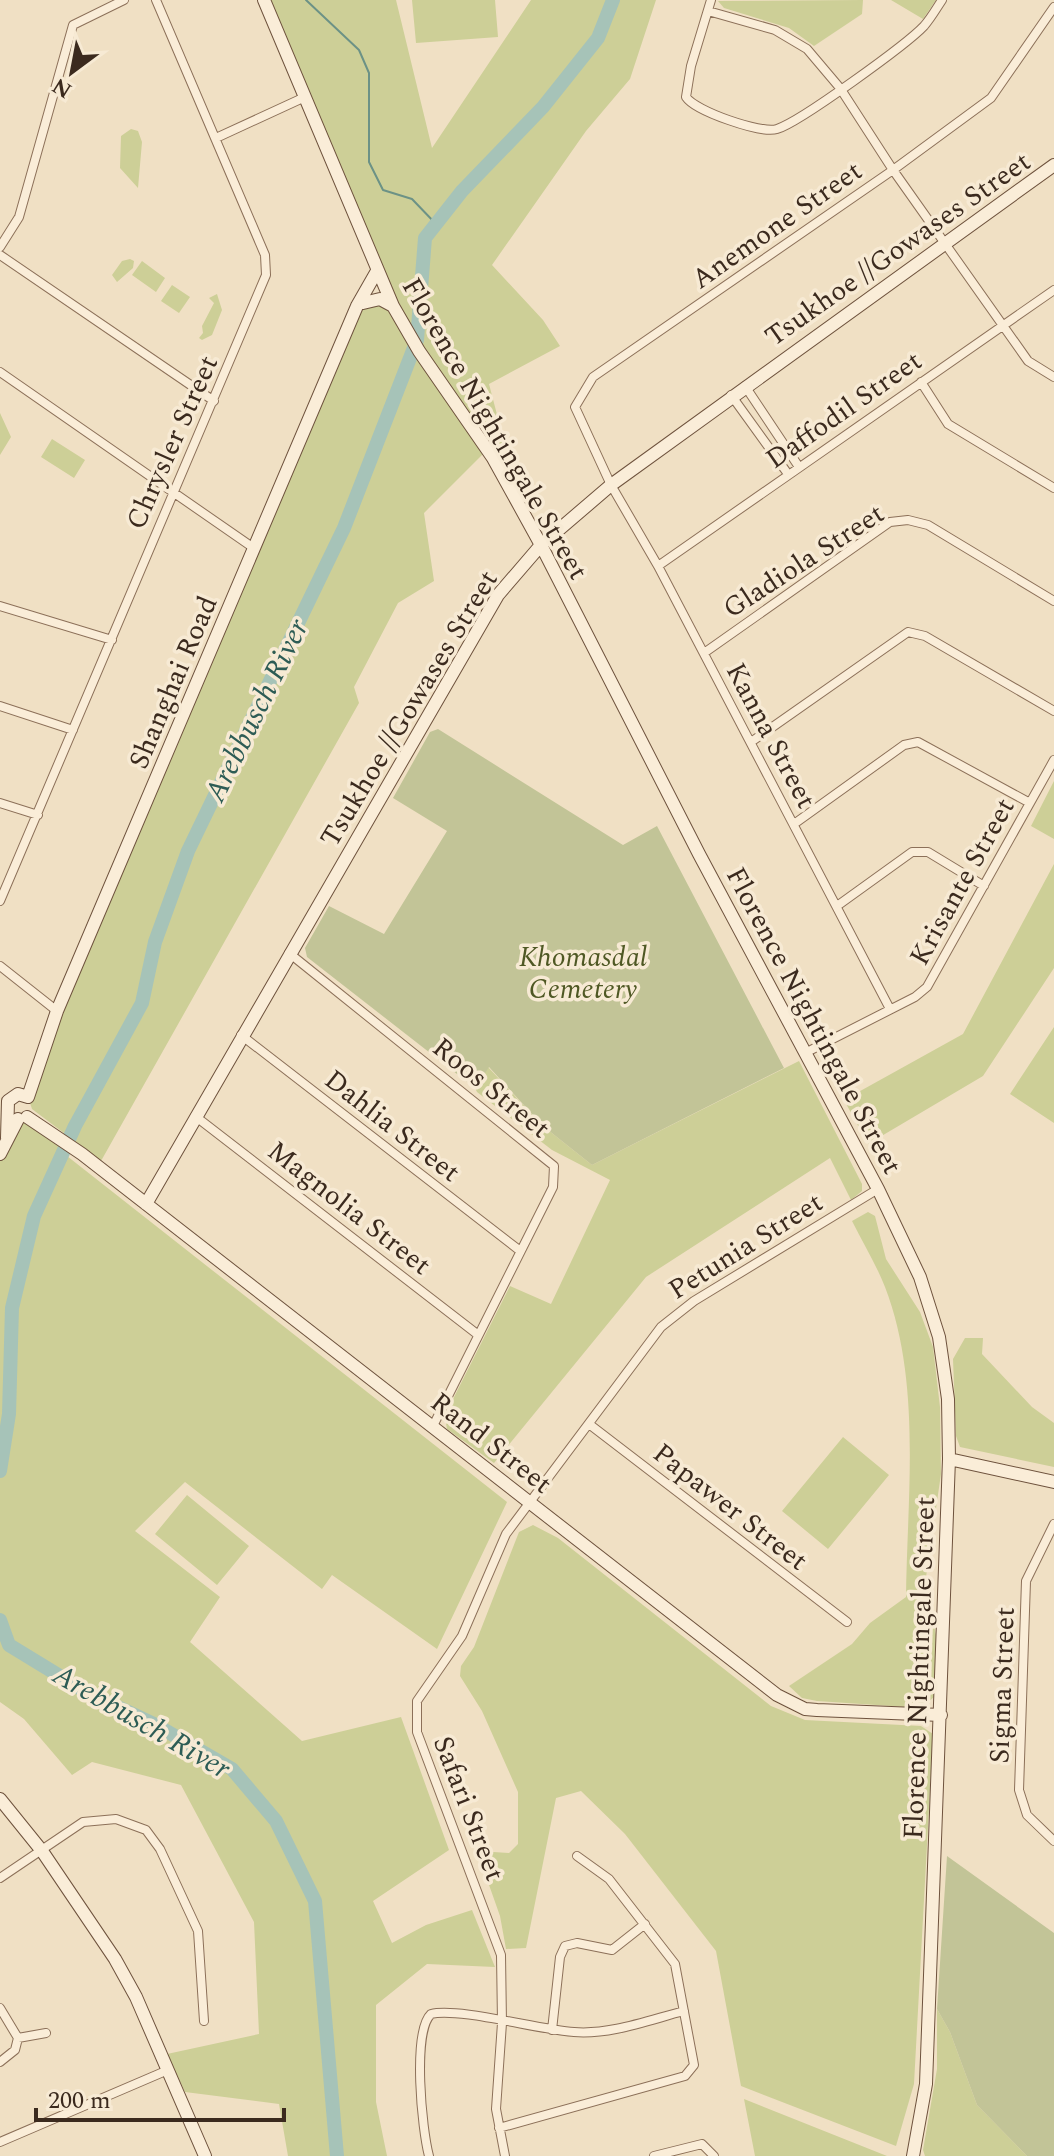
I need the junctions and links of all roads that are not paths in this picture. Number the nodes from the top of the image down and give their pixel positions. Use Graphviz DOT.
graph roads {
  1 [pos="124,0"];
  2 [pos="156,0"];
  3 [pos="264,0"];
  4 [pos="711,0"];
  5 [pos="942,0"];
  6 [pos="1054,7"];
  7 [pos="708,11"];
  8 [pos="840,88"];
  9 [pos="305,97"];
  10 [pos="216,138"];
  11 [pos="1054,165"];
  12 [pos="893,170"];
  13 [pos="945,244"];
  14 [pos="0,247"];
  15 [pos="0,255"];
  16 [pos="379,274"];
  17 [pos="1054,290"];
  18 [pos="393,306"];
  19 [pos="359,307"];
  20 [pos="1003,326"];
  21 [pos="0,372"];
  22 [pos="1054,377"];
  23 [pos="921,382"];
  24 [pos="745,385"];
  25 [pos="731,395"];
  26 [pos="214,401"];
  27 [pos="799,467"];
  28 [pos="788,474"];
  29 [pos="611,485"];
  30 [pos="1054,488"];
  31 [pos="173,490"];
  32 [pos="541,545"];
  33 [pos="255,549"];
  34 [pos="658,566"];
  35 [pos="1054,601"];
  36 [pos="0,606"];
  37 [pos="112,640"];
  38 [pos="704,653"];
  39 [pos="0,706"];
  40 [pos="1054,711"];
  41 [pos="73,730"];
  42 [pos="751,742"];
  43 [pos="1054,760"];
  44 [pos="0,803"];
  45 [pos="1030,803"];
  46 [pos="38,815"];
  47 [pos="794,824"];
  48 [pos="984,886"];
  49 [pos="0,901"];
  50 [pos="837,906"];
  51 [pos="289,953"];
  52 [pos="0,966"];
  53 [pos="890,1009"];
  54 [pos="57,1011"];
  55 [pos="241,1035"];
  56 [pos="805,1053"];
  57 [pos="16,1103"];
  58 [pos="195,1116"];
  59 [pos="0,1154"];
  60 [pos="878,1189"];
  61 [pos="146,1204"];
  62 [pos="519,1250"];
  63 [pos="477,1334"];
  64 [pos="589,1424"];
  65 [pos="433,1426"];
  66 [pos="949,1459"];
  67 [pos="1054,1482"];
  68 [pos="528,1502"];
  69 [pos="1054,1524"];
  70 [pos="847,1622"];
  71 [pos="941,1715"];
  72 [pos="0,1799"];
  73 [pos="1054,1841"];
  74 [pos="42,1851"];
  75 [pos="577,1856"];
  76 [pos="0,1878"];
  77 [pos="645,1924"];
  78 [pos="0,2008"];
  79 [pos="684,2011"];
  80 [pos="204,2021"];
  81 [pos="502,2023"];
  82 [pos="552,2030"];
  83 [pos="46,2033"];
  84 [pos="18,2038"];
  85 [pos="0,2062"];
  86 [pos="168,2070"];
  87 [pos="499,2128"];
  88 [pos="0,2142"];
  89 [pos="205,2156"];
  90 [pos="429,2156"];
  91 [pos="505,2156"];
  92 [pos="654,2156"];
  93 [pos="714,2156"];
  94 [pos="913,2156"];
  1 -- 14 [label="street"];
  2 -- 10 [label="street, Chrysler Street"];
  3 -- 9 [label="street, Florence Nightingale Street"];
  4 -- 7 [label="street"];
  5 -- 8 [label="street"];
  6 -- 12 [label="street, Anemone Street"];
  7 -- 8 [label="street"];
  7 -- 8 [label="street"];
  8 -- 12 [label="street"];
  9 -- 10 [label="street"];
  9 -- 16 [label="street, Florence Nightingale Street"];
  10 -- 26 [label="street, Chrysler Street"];
  11 -- 13 [label="street, Tsukhoe //Gowases Street"];
  12 -- 13 [label="street"];
  12 -- 29 [label="street, Anemone Street"];
  13 -- 20 [label="street"];
  13 -- 24 [label="street, Tsukhoe //Gowases Street"];
  15 -- 26 [label="street"];
  16 -- 18 [label="street, Florence Nightingale Street"];
  16 -- 19 [label="street, Shanghai Road"];
  17 -- 20 [label="street, Daffodil Street"];
  18 -- 19 [label="street"];
  18 -- 32 [label="street, Florence Nightingale Street"];
  19 -- 33 [label="street, Shanghai Road"];
  20 -- 22 [label="street"];
  20 -- 23 [label="street, Daffodil Street"];
  21 -- 31 [label="street"];
  23 -- 27 [label="street, Daffodil Street"];
  23 -- 30 [label="street"];
  24 -- 25 [label="street, Tsukhoe //Gowases Street"];
  24 -- 27 [label="street"];
  25 -- 28 [label="street"];
  25 -- 29 [label="street, Tsukhoe //Gowases Street"];
  26 -- 31 [label="street, Chrysler Street"];
  27 -- 28 [label="street, Daffodil Street"];
  28 -- 34 [label="street, Daffodil Street"];
  29 -- 32 [label="street, Tsukhoe //Gowases Street"];
  29 -- 34 [label="street, Kanna Street"];
  31 -- 33 [label="street"];
  31 -- 37 [label="street, Chrysler Street"];
  32 -- 51 [label="street, Tsukhoe //Gowases Street"];
  32 -- 56 [label="street, Florence Nightingale Street"];
  33 -- 54 [label="street, Shanghai Road"];
  34 -- 38 [label="street, Kanna Street"];
  35 -- 38 [label="street, Gladiola Street"];
  36 -- 37 [label="street"];
  37 -- 41 [label="street, Chrysler Street"];
  38 -- 42 [label="street, Kanna Street"];
  39 -- 41 [label="street"];
  40 -- 42 [label="street"];
  41 -- 46 [label="street, Chrysler Street"];
  42 -- 47 [label="street, Kanna Street"];
  43 -- 45 [label="street, Krisante Street"];
  44 -- 46 [label="street"];
  45 -- 47 [label="street"];
  45 -- 48 [label="street, Krisante Street"];
  46 -- 49 [label="street, Chrysler Street"];
  47 -- 50 [label="street, Kanna Street"];
  48 -- 50 [label="street"];
  48 -- 53 [label="street, Krisante Street"];
  50 -- 53 [label="street, Kanna Street"];
  51 -- 55 [label="street, Tsukhoe //Gowases Street"];
  51 -- 62 [label="street, Roos Street"];
  52 -- 54 [label="street"];
  53 -- 56 [label="street, Krisante Street"];
  54 -- 57 [label="street, Shanghai Road"];
  55 -- 58 [label="street, Tsukhoe //Gowases Street"];
  55 -- 62 [label="street, Dahlia Street"];
  56 -- 60 [label="street, Florence Nightingale Street"];
  57 -- 59 [label="street, Shanghai Road"];
  57 -- 61 [label="street, Rand Street"];
  58 -- 61 [label="street, Tsukhoe //Gowases Street"];
  58 -- 63 [label="street, Magnolia Street"];
  60 -- 64 [label="street, Petunia Street"];
  60 -- 66 [label="street, Florence Nightingale Street"];
  61 -- 65 [label="street, Rand Street"];
  62 -- 63 [label="street, Roos Street"];
  63 -- 65 [label="street, Roos Street"];
  64 -- 68 [label="street, Petunia Street"];
  64 -- 70 [label="street, Papawer Street"];
  65 -- 68 [label="street, Rand Street"];
  66 -- 67 [label="street"];
  66 -- 71 [label="street, Florence Nightingale Street"];
  68 -- 71 [label="street, Rand Street"];
  68 -- 81 [label="street, Safari Street"];
  69 -- 73 [label="street, Sigma Street"];
  71 -- 94 [label="street, Florence Nightingale Street"];
  72 -- 74 [label="street"];
  74 -- 76 [label="street"];
  74 -- 80 [label="street"];
  74 -- 86 [label="street"];
  75 -- 77 [label="street"];
  77 -- 79 [label="street"];
  77 -- 82 [label="street"];
  78 -- 84 [label="street"];
  79 -- 82 [label="street"];
  79 -- 87 [label="street"];
  81 -- 82 [label="street"];
  81 -- 87 [label="street, Safari Street"];
  81 -- 90 [label="street"];
  83 -- 84 [label="street"];
  84 -- 85 [label="street"];
  86 -- 88 [label="street"];
  86 -- 89 [label="street"];
  87 -- 91 [label="street, Safari Street"];
  92 -- 93 [label="street"];
}
